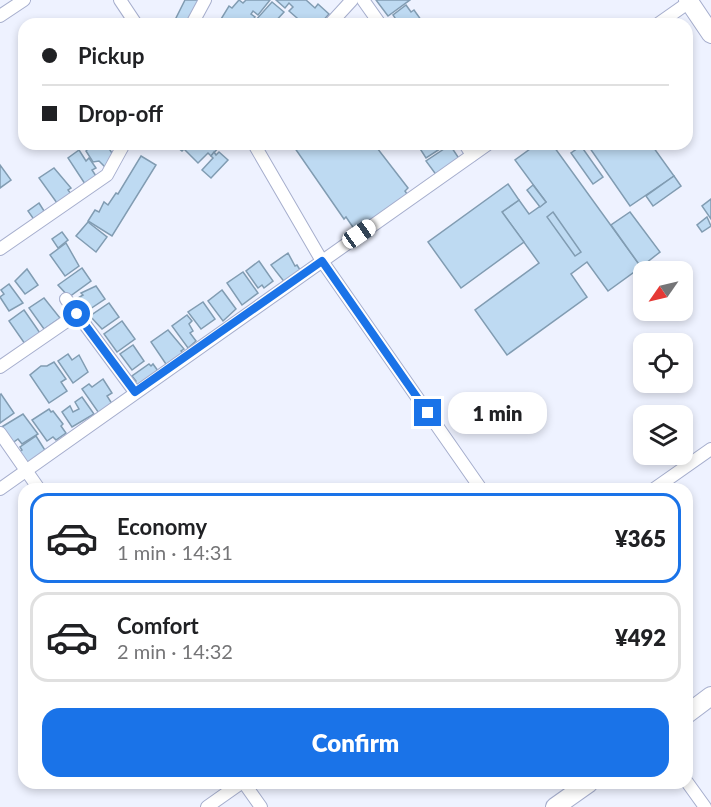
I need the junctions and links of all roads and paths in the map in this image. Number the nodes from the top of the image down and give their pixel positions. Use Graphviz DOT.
graph roads {
  1 [pos="24,0"];
  2 [pos="120,0"];
  3 [pos="205,0"];
  4 [pos="352,0"];
  5 [pos="363,0"];
  6 [pos="690,1"];
  7 [pos="0,16"];
  8 [pos="132,18"];
  9 [pos="195,18"];
  10 [pos="336,18"];
  11 [pos="376,18"];
  12 [pos="666,18"];
  13 [pos="711,34"];
  14 [pos="121,150"];
  15 [pos="257,150"];
  16 [pos="469,150"];
  17 [pos="479,150"];
  18 [pos="472,155"];
  19 [pos="0,249"];
  20 [pos="322,261"];
  21 [pos="66,299"];
  22 [pos="77,314"];
  23 [pos="0,368"];
  24 [pos="135,392"];
  25 [pos="0,433"];
  26 [pos="711,449"];
  27 [pos="26,469"];
  28 [pos="35,483"];
  29 [pos="477,483"];
  30 [pos="663,483"];
  31 [pos="0,489"];
  32 [pos="711,696"];
  33 [pos="693,710"];
  34 [pos="233,789"];
  35 [pos="247,789"];
  36 [pos="580,789"];
  37 [pos="692,789"];
  38 [pos="207,807"];
  39 [pos="261,807"];
  40 [pos="555,807"];
  41 [pos="705,807"];
  1 -- 7 [label="street"];
  2 -- 8 [label="street"];
  3 -- 9 [label="street"];
  4 -- 10 [label="street"];
  5 -- 11 [label="street"];
  6 -- 12 [label="street"];
  6 -- 13 [label="street"];
  14 -- 19 [label="street"];
  15 -- 20 [label="street"];
  16 -- 18 [label="street"];
  17 -- 18 [label="street"];
  18 -- 20 [label="street"];
  20 -- 24 [label="street"];
  20 -- 29 [label="street"];
  21 -- 22 [label="street"];
  22 -- 23 [label="street"];
  22 -- 24 [label="street"];
  24 -- 27 [label="street"];
  25 -- 27 [label="street"];
  26 -- 30 [label="street"];
  27 -- 28 [label="street"];
  27 -- 31 [label="street"];
  32 -- 33 [label="street"];
  34 -- 38 [label="street"];
  35 -- 39 [label="street"];
  36 -- 40 [label="street"];
  37 -- 41 [label="street"];
}
